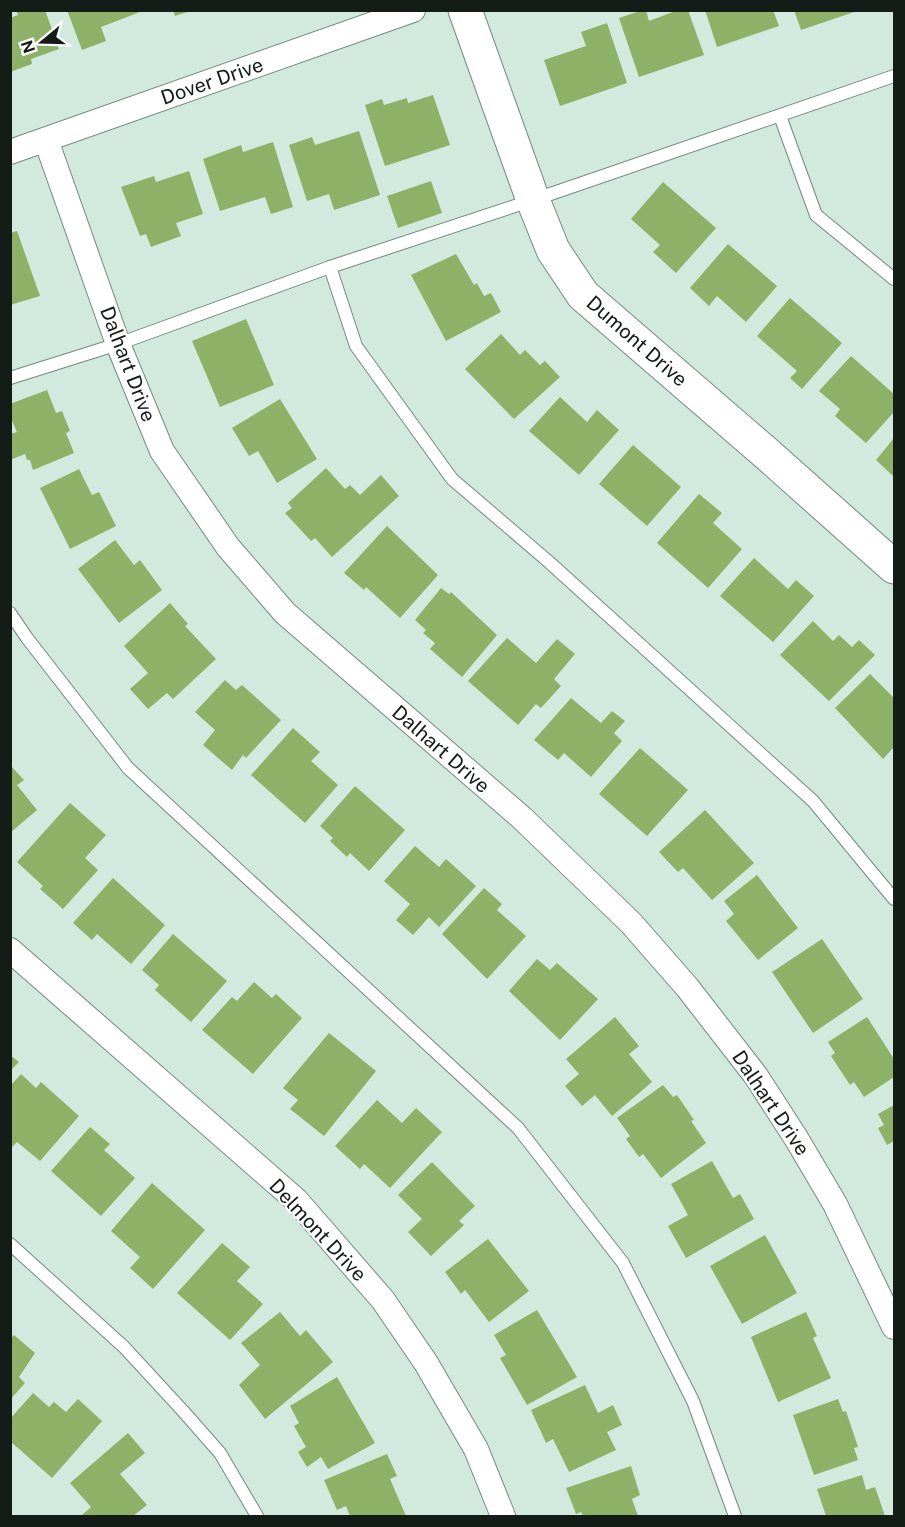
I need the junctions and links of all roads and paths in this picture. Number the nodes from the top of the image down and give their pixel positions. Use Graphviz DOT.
graph roads {
  1 [pos="413,10"];
  2 [pos="465,10"];
  3 [pos="894,76"];
  4 [pos="780,116"];
  5 [pos="46,140"];
  6 [pos="10,152"];
  7 [pos="533,200"];
  8 [pos="330,267"];
  9 [pos="894,279"];
  10 [pos="118,344"];
  11 [pos="10,378"];
  12 [pos="894,567"];
  13 [pos="10,613"];
  14 [pos="894,899"];
  15 [pos="10,950"];
  16 [pos="10,1244"];
  17 [pos="894,1327"];
  18 [pos="257,1516"];
  19 [pos="503,1516"];
  20 [pos="735,1516"];
  1 -- 5 [label="street, Dover Drive"];
  2 -- 7 [label="street, Dumont Drive"];
  3 -- 4 [label="lane"];
  4 -- 7 [label="lane"];
  4 -- 9 [label="lane"];
  5 -- 6 [label="street, Dover Drive"];
  5 -- 10 [label="street, Dalhart Drive"];
  7 -- 8 [label="lane"];
  7 -- 12 [label="street, Dumont Drive"];
  8 -- 10 [label="lane"];
  8 -- 14 [label="lane"];
  10 -- 11 [label="lane"];
  10 -- 17 [label="street, Dalhart Drive"];
  13 -- 20 [label="lane"];
  15 -- 19 [label="street, Delmont Drive"];
  16 -- 18 [label="lane"];
}
